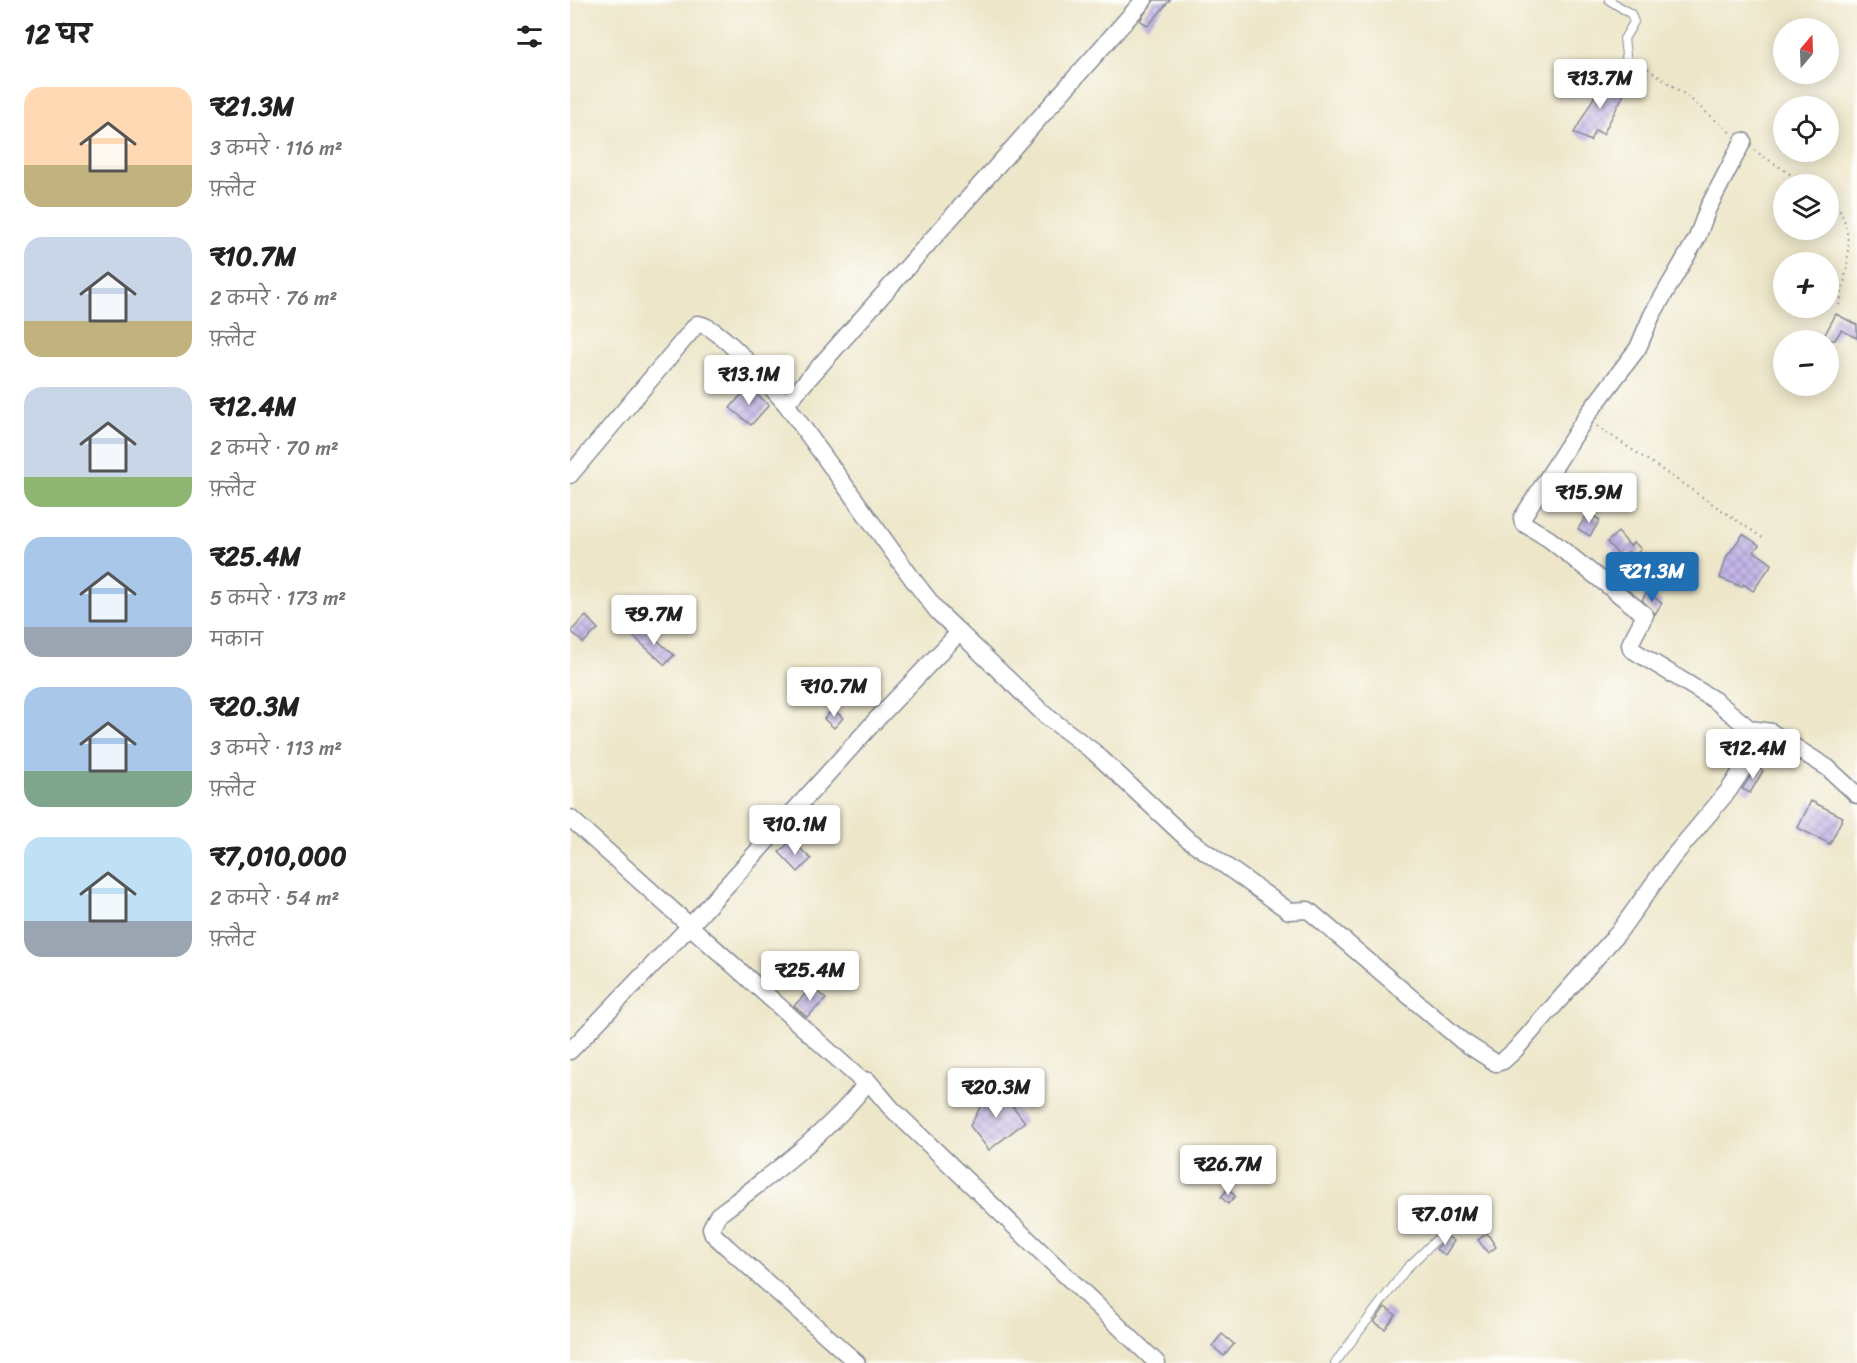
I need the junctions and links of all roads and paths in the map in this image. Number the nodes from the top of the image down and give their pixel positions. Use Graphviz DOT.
graph roads {
  1 [pos="1144,0"];
  2 [pos="1609,0"];
  3 [pos="1626,49"];
  4 [pos="1623,81"];
  5 [pos="1743,141"];
  6 [pos="1788,174"];
  7 [pos="1839,202"];
  8 [pos="1842,203"];
  9 [pos="1854,243"];
  10 [pos="1839,305"];
  11 [pos="786,404"];
  12 [pos="1585,418"];
  13 [pos="570,475"];
  14 [pos="1763,538"];
  15 [pos="958,631"];
  16 [pos="1771,732"];
  17 [pos="1857,795"];
  18 [pos="570,818"];
  19 [pos="690,926"];
  20 [pos="570,1051"];
  21 [pos="868,1081"];
  22 [pos="1446,1230"];
  23 [pos="857,1363"];
  24 [pos="1157,1363"];
  25 [pos="1335,1363"];
  1 -- 11 [label="street"];
  2 -- 3 [label="lane"];
  3 -- 4 [label="lane"];
  3 -- 5 [label="path"];
  5 -- 6 [label="path"];
  5 -- 12 [label="street"];
  7 -- 8 [label="path"];
  9 -- 10 [label="path"];
  11 -- 13 [label="street"];
  11 -- 15 [label="street"];
  12 -- 14 [label="path"];
  12 -- 16 [label="street"];
  15 -- 16 [label="street"];
  15 -- 19 [label="street"];
  16 -- 17 [label="street"];
  18 -- 19 [label="street"];
  19 -- 20 [label="street"];
  19 -- 21 [label="street"];
  21 -- 23 [label="street"];
  21 -- 24 [label="street"];
  22 -- 25 [label="lane"];
}
